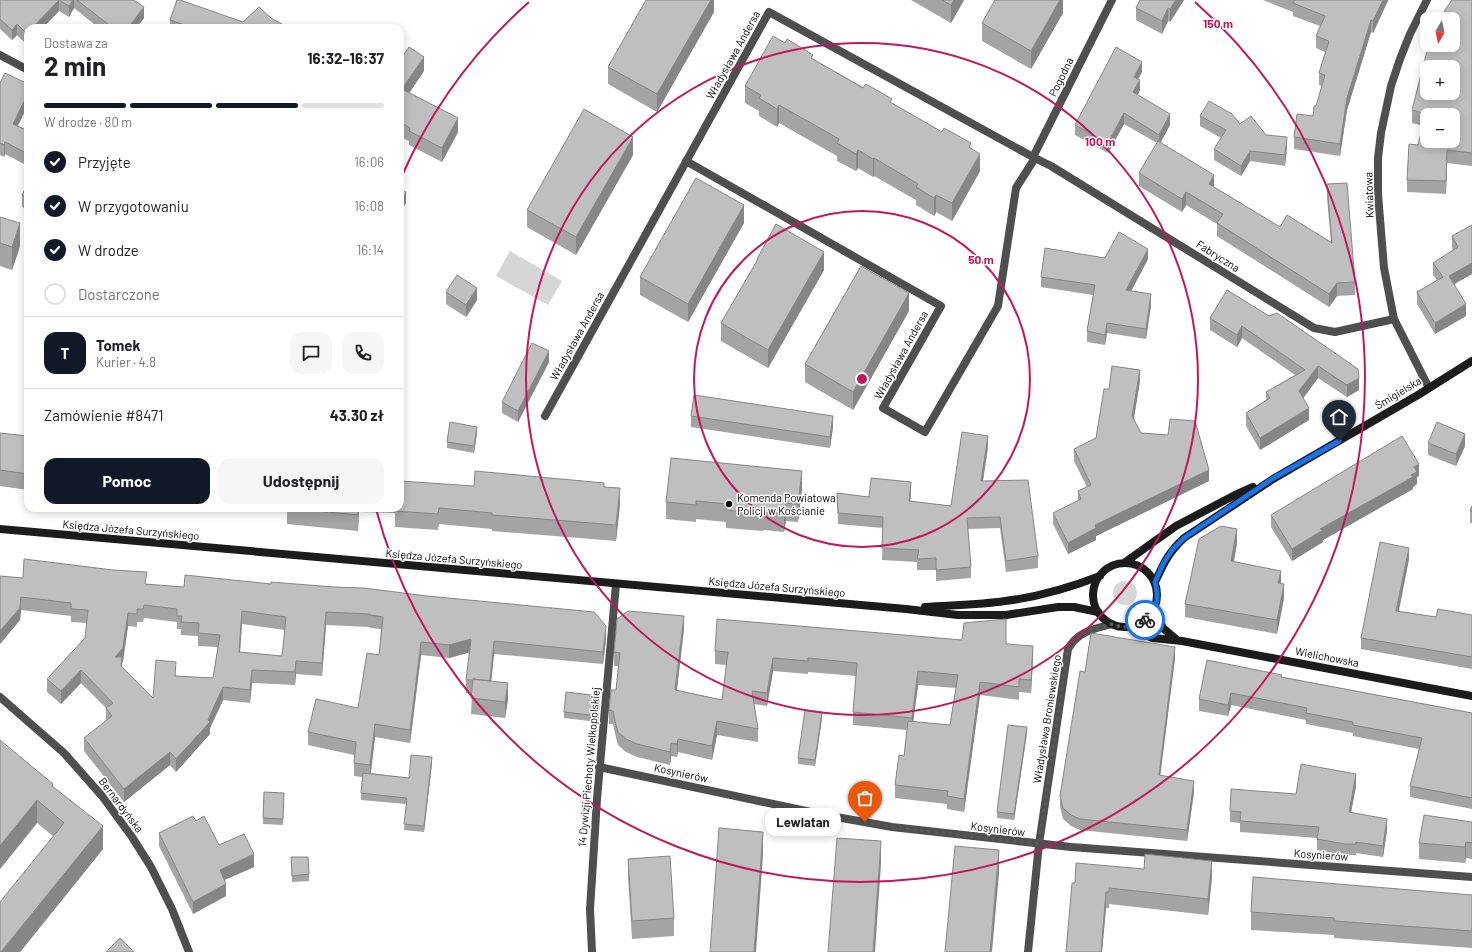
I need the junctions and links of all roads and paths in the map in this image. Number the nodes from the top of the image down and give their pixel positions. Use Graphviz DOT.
graph roads {
  1 [pos="1112,0"];
  2 [pos="1427,0"];
  3 [pos="0,55"];
  4 [pos="24,68"];
  5 [pos="1036,158"];
  6 [pos="686,162"];
  7 [pos="1394,319"];
  8 [pos="1472,361"];
  9 [pos="1429,388"];
  10 [pos="545,416"];
  11 [pos="1272,479"];
  12 [pos="0,529"];
  13 [pos="1124,563"];
  14 [pos="1100,576"];
  15 [pos="1155,582"];
  16 [pos="616,584"];
  17 [pos="906,609"];
  18 [pos="1153,610"];
  19 [pos="1098,612"];
  20 [pos="1112,624"];
  21 [pos="1131,627"];
  22 [pos="1177,640"];
  23 [pos="1472,696"];
  24 [pos="0,697"];
  25 [pos="600,767"];
  26 [pos="1039,844"];
  27 [pos="1472,877"];
  28 [pos="189,952"];
  29 [pos="592,952"];
  30 [pos="1028,952"];
  1 -- 5 [label="street, Pogodna"];
  2 -- 7 [label="street, Kwiatowa"];
  3 -- 4 [label="street"];
  5 -- 6 [label="street, Władysława Andersa"];
  5 -- 6 [label="street, Władysława Andersa"];
  5 -- 7 [label="street, Fabryczna"];
  6 -- 10 [label="street, Władysława Andersa"];
  7 -- 9 [label="street, Kwiatowa"];
  8 -- 9 [label="street, Śmigielska"];
  9 -- 11 [label="street, Śmigielska"];
  11 -- 13 [label="street, Śmigielska"];
  11 -- 15 [label="street, Śmigielska"];
  12 -- 16 [label="street, Księdza Józefa Surzyńskiego"];
  13 -- 14 [label="street"];
  13 -- 15 [label="street"];
  14 -- 17 [label="street, Księdza Józefa Surzyńskiego"];
  14 -- 19 [label="street"];
  15 -- 18 [label="street"];
  16 -- 17 [label="street, Księdza Józefa Surzyńskiego"];
  16 -- 25 [label="street, 14 Dywizji Piechoty Wielkopolskiej"];
  17 -- 19 [label="street, Księdza Józefa Surzyńskiego"];
  18 -- 21 [label="street"];
  18 -- 22 [label="street"];
  19 -- 20 [label="street"];
  20 -- 21 [label="street"];
  20 -- 26 [label="street, Władysława Broniewskiego"];
  21 -- 22 [label="street, Wielichowska"];
  22 -- 23 [label="street, Wielichowska"];
  24 -- 28 [label="street, Bernardyńska"];
  25 -- 26 [label="street, Kosynierów"];
  25 -- 29 [label="street, 14 Dywizji Piechoty Wielkopolskiej"];
  26 -- 27 [label="street, Kosynierów"];
  26 -- 30 [label="street, Władysława Broniewskiego"];
}
